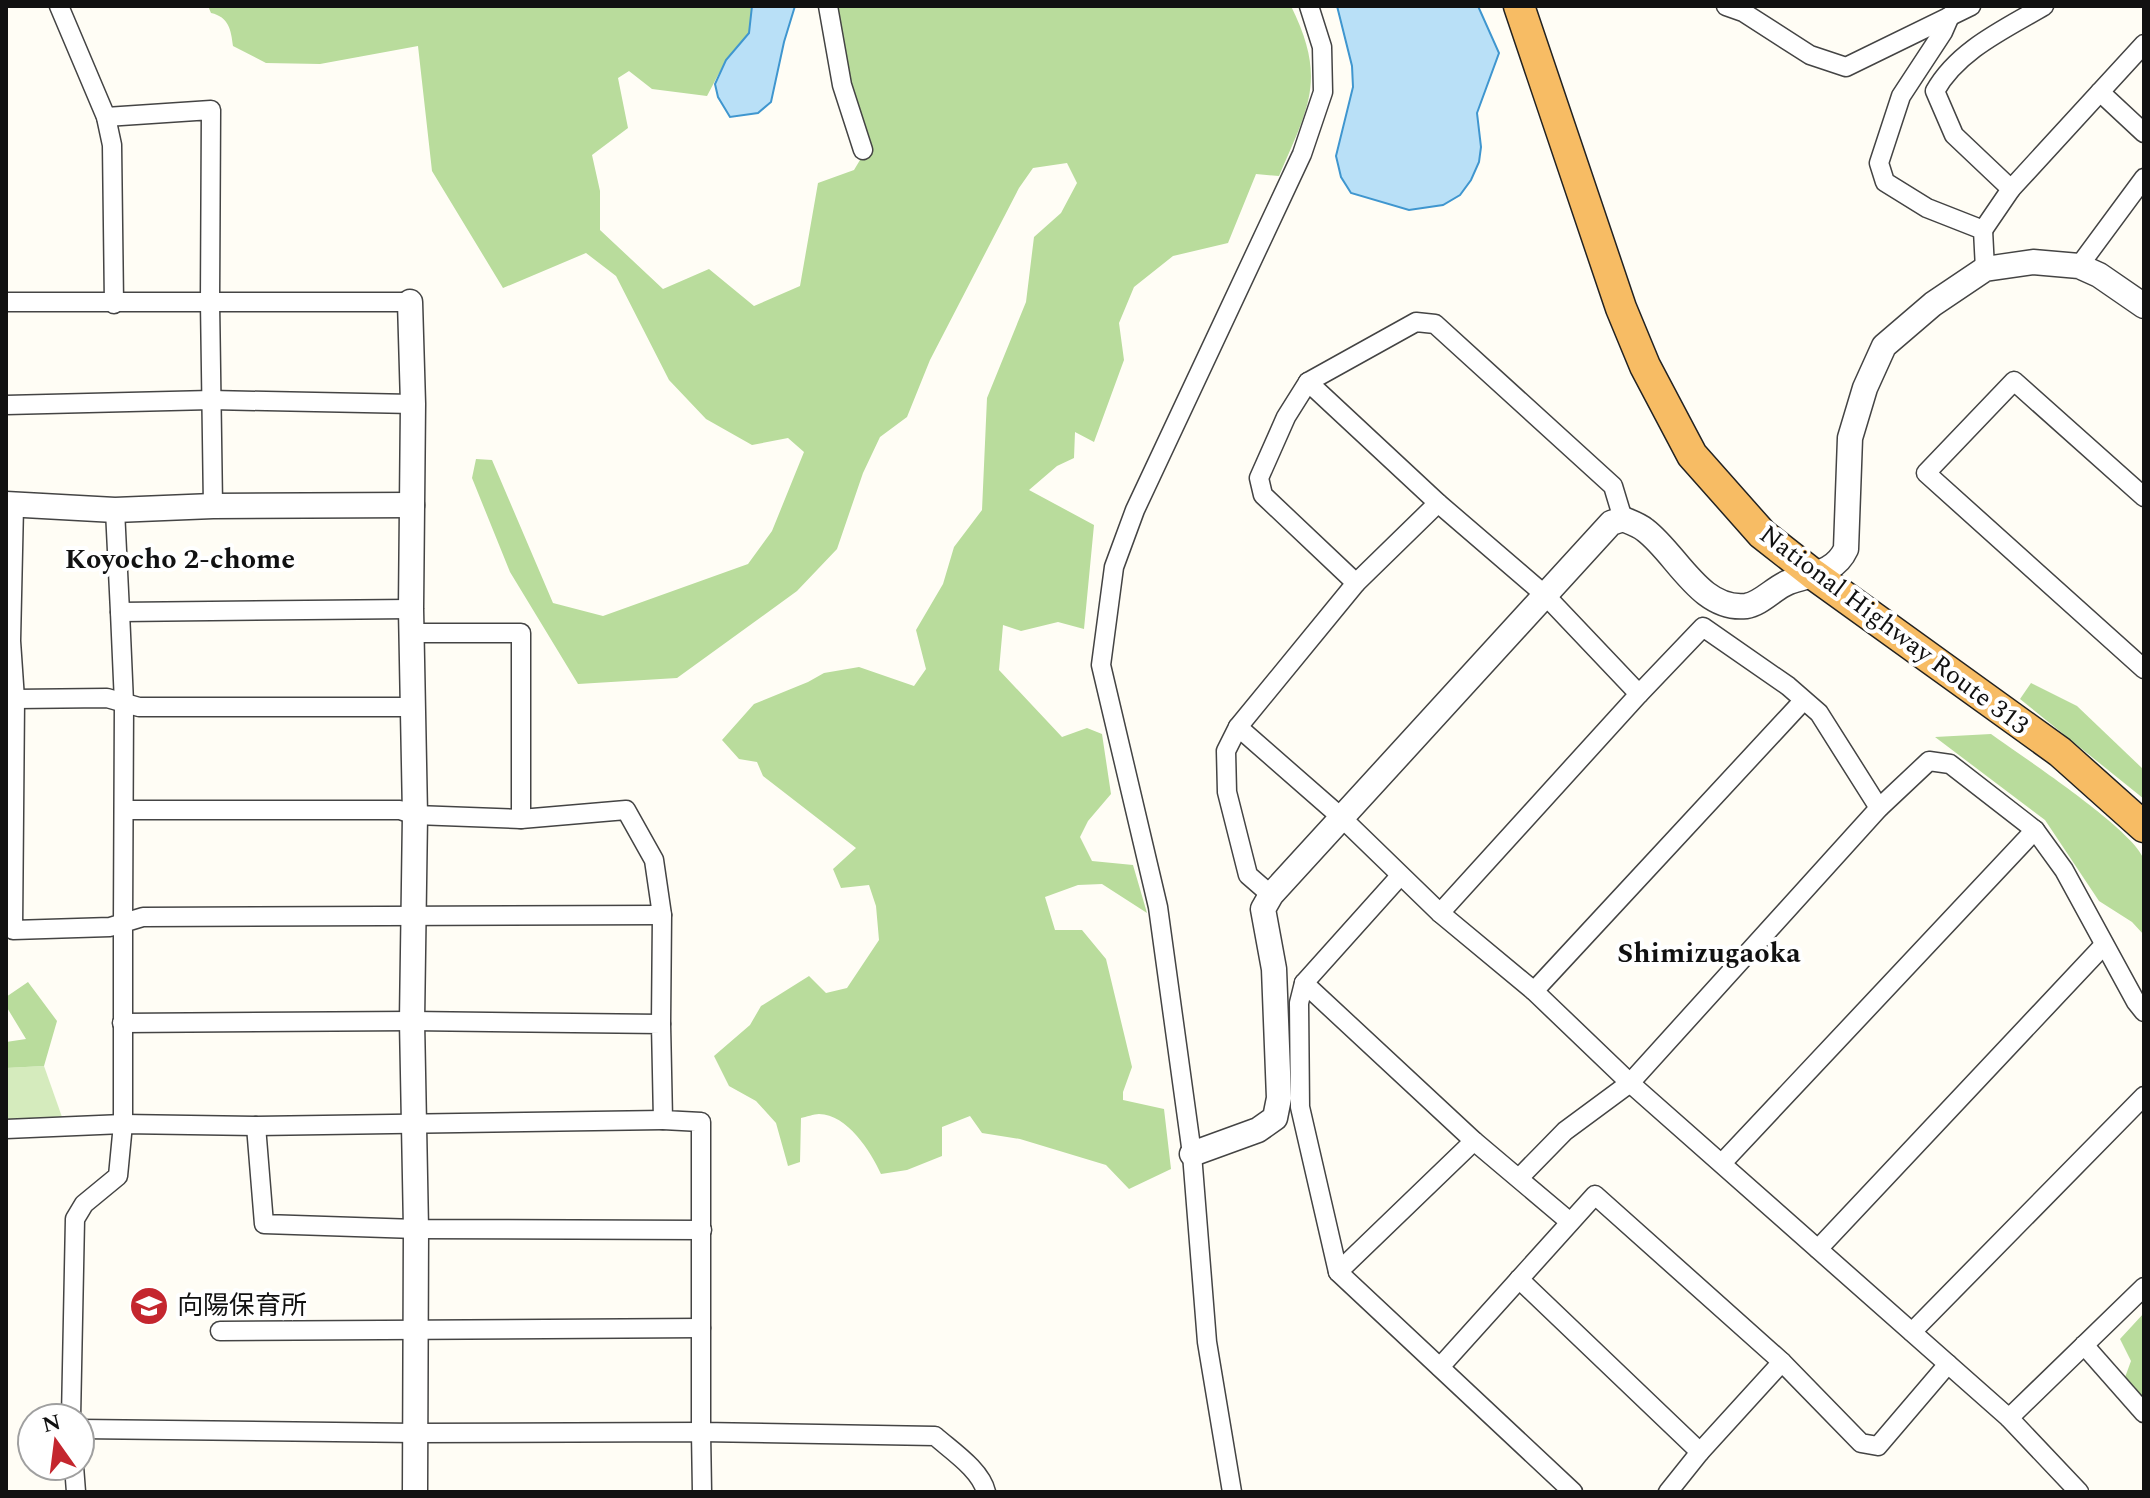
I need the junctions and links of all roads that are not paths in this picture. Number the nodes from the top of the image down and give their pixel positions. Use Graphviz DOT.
graph roads {
  1 [pos="59,6"];
  2 [pos="828,6"];
  3 [pos="1309,6"];
  4 [pos="1519,6"];
  5 [pos="1971,6"];
  6 [pos="2044,6"];
  7 [pos="1741,8"];
  8 [pos="1950,16"];
  9 [pos="2144,44"];
  10 [pos="2100,92"];
  11 [pos="106,117"];
  12 [pos="2144,133"];
  13 [pos="863,150"];
  14 [pos="2144,178"];
  15 [pos="2011,189"];
  16 [pos="1983,230"];
  17 [pos="2079,266"];
  18 [pos="1985,269"];
  19 [pos="6,302"];
  20 [pos="210,302"];
  21 [pos="410,302"];
  22 [pos="114,304"];
  23 [pos="2144,306"];
  24 [pos="1308,382"];
  25 [pos="211,400"];
  26 [pos="413,404"];
  27 [pos="6,405"];
  28 [pos="2144,497"];
  29 [pos="1438,503"];
  30 [pos="10,505"];
  31 [pos="412,505"];
  32 [pos="213,506"];
  33 [pos="115,510"];
  34 [pos="1623,519"];
  35 [pos="1813,574"];
  36 [pos="1356,583"];
  37 [pos="1545,595"];
  38 [pos="120,612"];
  39 [pos="411,621"];
  40 [pos="8,641"];
  41 [pos="2142,664"];
  42 [pos="1639,694"];
  43 [pos="15,699"];
  44 [pos="1803,701"];
  45 [pos="124,703"];
  46 [pos="412,707"];
  47 [pos="1238,727"];
  48 [pos="1879,808"];
  49 [pos="124,810"];
  50 [pos="415,815"];
  51 [pos="1342,818"];
  52 [pos="521,819"];
  53 [pos="2144,827"];
  54 [pos="2035,830"];
  55 [pos="10,832"];
  56 [pos="1400,876"];
  57 [pos="10,889"];
  58 [pos="1271,895"];
  59 [pos="1440,913"];
  60 [pos="662,915"];
  61 [pos="414,917"];
  62 [pos="123,923"];
  63 [pos="2104,945"];
  64 [pos="1304,983"];
  65 [pos="1534,991"];
  66 [pos="2144,1012"];
  67 [pos="412,1021"];
  68 [pos="122,1023"];
  69 [pos="661,1024"];
  70 [pos="1630,1083"];
  71 [pos="2144,1096"];
  72 [pos="663,1120"];
  73 [pos="414,1123"];
  74 [pos="123,1124"];
  75 [pos="256,1126"];
  76 [pos="6,1129"];
  77 [pos="1474,1141"];
  78 [pos="1192,1154"];
  79 [pos="1723,1162"];
  80 [pos="1520,1177"];
  81 [pos="1570,1222"];
  82 [pos="416,1229"];
  83 [pos="702,1230"];
  84 [pos="1818,1249"];
  85 [pos="1338,1272"];
  86 [pos="1519,1279"];
  87 [pos="2144,1287"];
  88 [pos="701,1328"];
  89 [pos="416,1330"];
  90 [pos="220,1331"];
  91 [pos="1912,1332"];
  92 [pos="2084,1345"];
  93 [pos="1782,1362"];
  94 [pos="1948,1364"];
  95 [pos="1440,1367"];
  96 [pos="71,1402"];
  97 [pos="2144,1413"];
  98 [pos="2009,1418"];
  99 [pos="96,1429"];
  100 [pos="701,1432"];
  101 [pos="415,1433"];
  102 [pos="1700,1452"];
  103 [pos="415,1492"];
  104 [pos="702,1492"];
  105 [pos="986,1492"];
  106 [pos="1232,1492"];
  107 [pos="1573,1492"];
  108 [pos="1668,1492"];
  109 [pos="2079,1492"];
  1 -- 11 [label="street"];
  2 -- 13 [label="street"];
  3 -- 78 [label="street"];
  4 -- 35 [label="highway, National Highway Route 313"];
  5 -- 8 [label="street"];
  6 -- 15 [label="street"];
  7 -- 8 [label="street"];
  8 -- 16 [label="street"];
  9 -- 10 [label="street"];
  10 -- 12 [label="street"];
  10 -- 15 [label="street"];
  11 -- 20 [label="street"];
  11 -- 22 [label="street"];
  14 -- 17 [label="street"];
  15 -- 16 [label="street"];
  16 -- 18 [label="street"];
  17 -- 18 [label="street"];
  17 -- 23 [label="street"];
  18 -- 35 [label="street"];
  19 -- 22 [label="street"];
  20 -- 21 [label="street"];
  20 -- 22 [label="street"];
  20 -- 25 [label="street"];
  21 -- 26 [label="street"];
  24 -- 29 [label="street"];
  24 -- 34 [label="street"];
  24 -- 36 [label="street"];
  25 -- 26 [label="street"];
  25 -- 27 [label="street"];
  25 -- 32 [label="street"];
  26 -- 31 [label="street"];
  28 -- 41 [label="street"];
  29 -- 36 [label="street"];
  29 -- 37 [label="street"];
  30 -- 33 [label="street"];
  30 -- 40 [label="street"];
  31 -- 32 [label="street"];
  31 -- 39 [label="street"];
  32 -- 33 [label="street"];
  33 -- 38 [label="street"];
  34 -- 35 [label="street"];
  34 -- 37 [label="street"];
  35 -- 53 [label="highway, National Highway Route 313"];
  36 -- 47 [label="street"];
  37 -- 42 [label="street"];
  37 -- 51 [label="street"];
  38 -- 39 [label="street"];
  38 -- 45 [label="street"];
  39 -- 46 [label="street"];
  39 -- 52 [label="street"];
  40 -- 43 [label="street"];
  42 -- 44 [label="street"];
  42 -- 59 [label="street"];
  43 -- 45 [label="street"];
  43 -- 55 [label="street"];
  44 -- 48 [label="street"];
  44 -- 65 [label="street"];
  45 -- 46 [label="street"];
  45 -- 49 [label="street"];
  46 -- 50 [label="street"];
  47 -- 51 [label="street"];
  47 -- 58 [label="street"];
  48 -- 54 [label="street"];
  48 -- 70 [label="street"];
  49 -- 50 [label="street"];
  49 -- 62 [label="street"];
  50 -- 52 [label="street"];
  50 -- 61 [label="street"];
  51 -- 56 [label="street"];
  51 -- 58 [label="street"];
  52 -- 60 [label="street"];
  54 -- 63 [label="street"];
  54 -- 79 [label="street"];
  55 -- 57 [label="street"];
  56 -- 59 [label="street"];
  56 -- 64 [label="street"];
  57 -- 62 [label="street"];
  58 -- 78 [label="street"];
  59 -- 65 [label="street"];
  60 -- 61 [label="street"];
  60 -- 69 [label="street"];
  61 -- 62 [label="street"];
  61 -- 67 [label="street"];
  62 -- 68 [label="street"];
  63 -- 66 [label="street"];
  63 -- 84 [label="street"];
  64 -- 77 [label="street"];
  64 -- 85 [label="street"];
  65 -- 70 [label="street"];
  67 -- 68 [label="street"];
  67 -- 69 [label="street"];
  67 -- 73 [label="street"];
  68 -- 74 [label="street"];
  69 -- 72 [label="street"];
  70 -- 79 [label="street"];
  70 -- 80 [label="street"];
  71 -- 91 [label="street"];
  72 -- 73 [label="street"];
  72 -- 83 [label="street"];
  73 -- 75 [label="street"];
  73 -- 82 [label="street"];
  74 -- 75 [label="street"];
  74 -- 76 [label="street"];
  74 -- 96 [label="street"];
  75 -- 82 [label="street"];
  77 -- 80 [label="street"];
  77 -- 85 [label="street"];
  78 -- 106 [label="street"];
  79 -- 84 [label="street"];
  80 -- 81 [label="street"];
  81 -- 86 [label="street"];
  81 -- 93 [label="street"];
  82 -- 83 [label="street"];
  82 -- 89 [label="street"];
  83 -- 88 [label="street"];
  84 -- 91 [label="street"];
  85 -- 95 [label="street"];
  86 -- 95 [label="street"];
  86 -- 102 [label="street"];
  87 -- 92 [label="street"];
  88 -- 89 [label="street"];
  88 -- 100 [label="street"];
  89 -- 90 [label="street"];
  89 -- 101 [label="street"];
  91 -- 94 [label="street"];
  92 -- 97 [label="street"];
  92 -- 98 [label="street"];
  93 -- 94 [label="street"];
  93 -- 102 [label="street"];
  94 -- 98 [label="street"];
  95 -- 107 [label="street"];
  98 -- 109 [label="street"];
  99 -- 101 [label="street"];
  100 -- 101 [label="street"];
  100 -- 104 [label="street"];
  100 -- 105 [label="street"];
  101 -- 103 [label="street"];
  102 -- 108 [label="street"];
}
